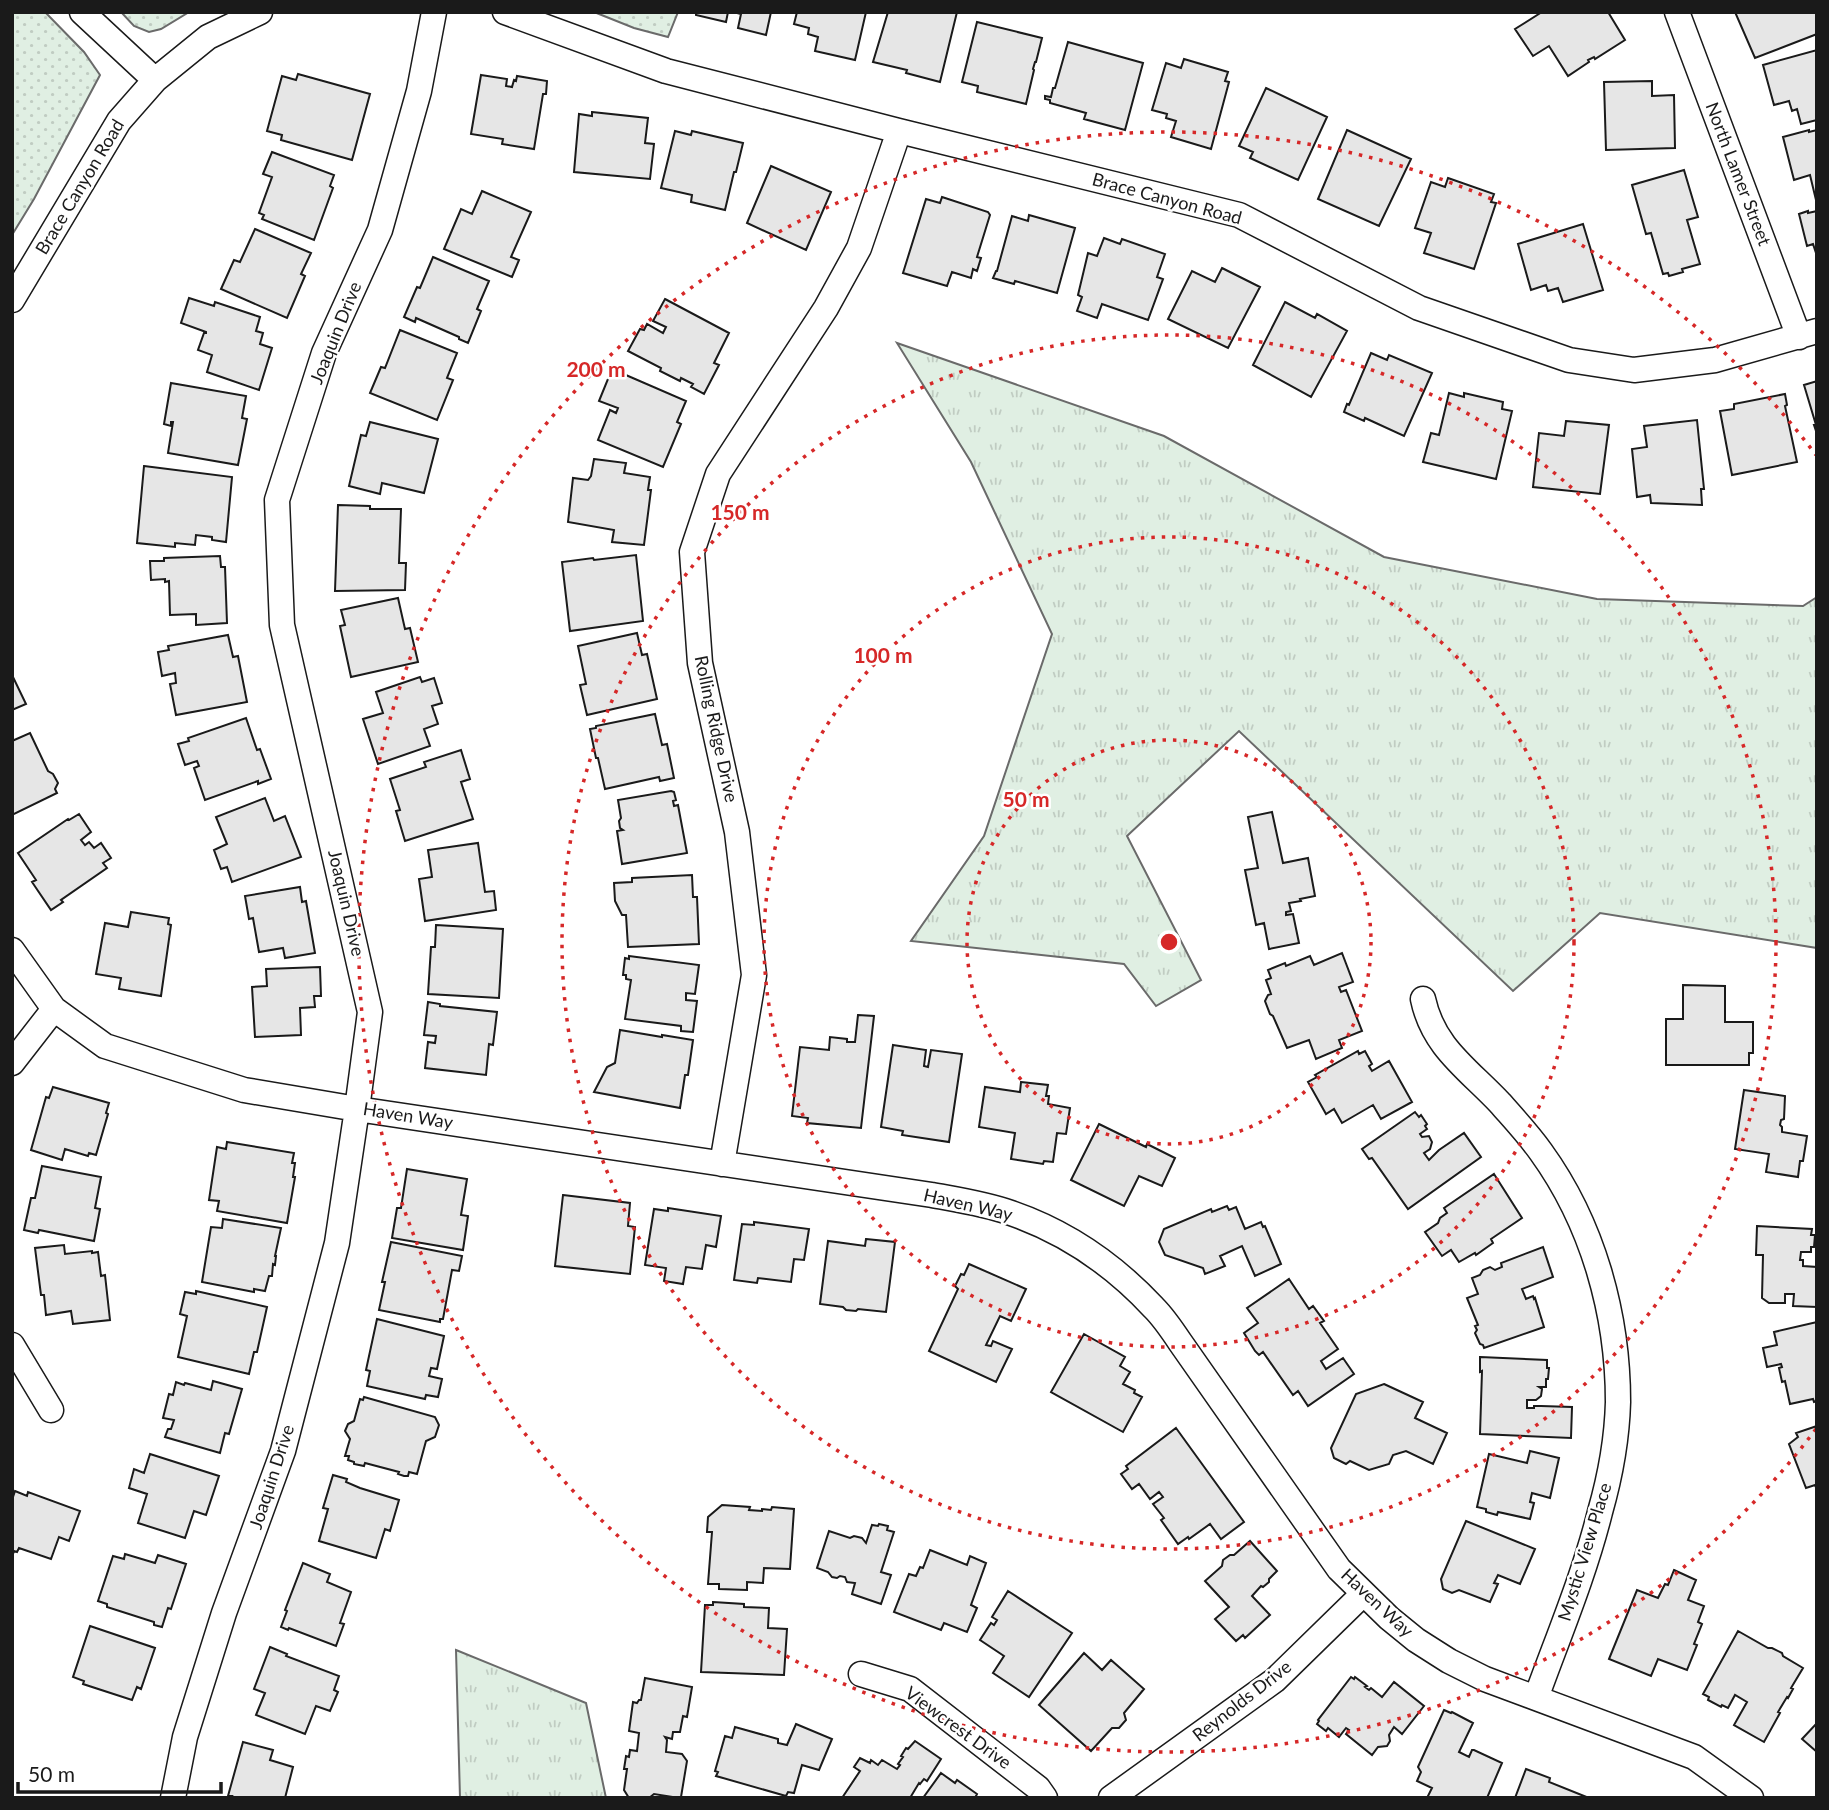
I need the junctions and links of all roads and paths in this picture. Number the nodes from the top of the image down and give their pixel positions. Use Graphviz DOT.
graph roads {
  1 [pos="82,12"];
  2 [pos="260,12"];
  3 [pos="434,12"];
  4 [pos="505,12"];
  5 [pos="1677,12"];
  6 [pos="155,80"];
  7 [pos="899,131"];
  8 [pos="12,300"];
  9 [pos="1808,334"];
  10 [pos="12,950"];
  11 [pos="1423,999"];
  12 [pos="54,1009"];
  13 [pos="12,1063"];
  14 [pos="358,1109"];
  15 [pos="722,1164"];
  16 [pos="12,1345"];
  17 [pos="51,1410"];
  18 [pos="1363,1594"];
  19 [pos="860,1674"];
  20 [pos="1536,1698"];
  21 [pos="173,1798"];
  22 [pos="1045,1798"];
  23 [pos="1111,1798"];
  24 [pos="1751,1798"];
  1 -- 6 [label="street"];
  2 -- 6 [label="street, Brace Canyon Road"];
  3 -- 14 [label="street, Joaquin Drive"];
  4 -- 7 [label="street, Brace Canyon Road"];
  5 -- 9 [label="street, North Lamer Street"];
  6 -- 8 [label="street, Brace Canyon Road"];
  7 -- 9 [label="street, Brace Canyon Road"];
  7 -- 15 [label="street, Rolling Ridge Drive"];
  10 -- 12 [label="street, Haven Way"];
  11 -- 20 [label="street, Mystic View Place"];
  12 -- 13 [label="street"];
  12 -- 14 [label="street, Haven Way"];
  14 -- 15 [label="street, Haven Way"];
  14 -- 21 [label="street, Joaquin Drive"];
  15 -- 18 [label="street, Haven Way"];
  16 -- 17 [label="street"];
  18 -- 20 [label="street, Haven Way"];
  18 -- 23 [label="street, Reynolds Drive"];
  19 -- 22 [label="street, Viewcrest Drive"];
  20 -- 24 [label="street, Haven Way"];
}
